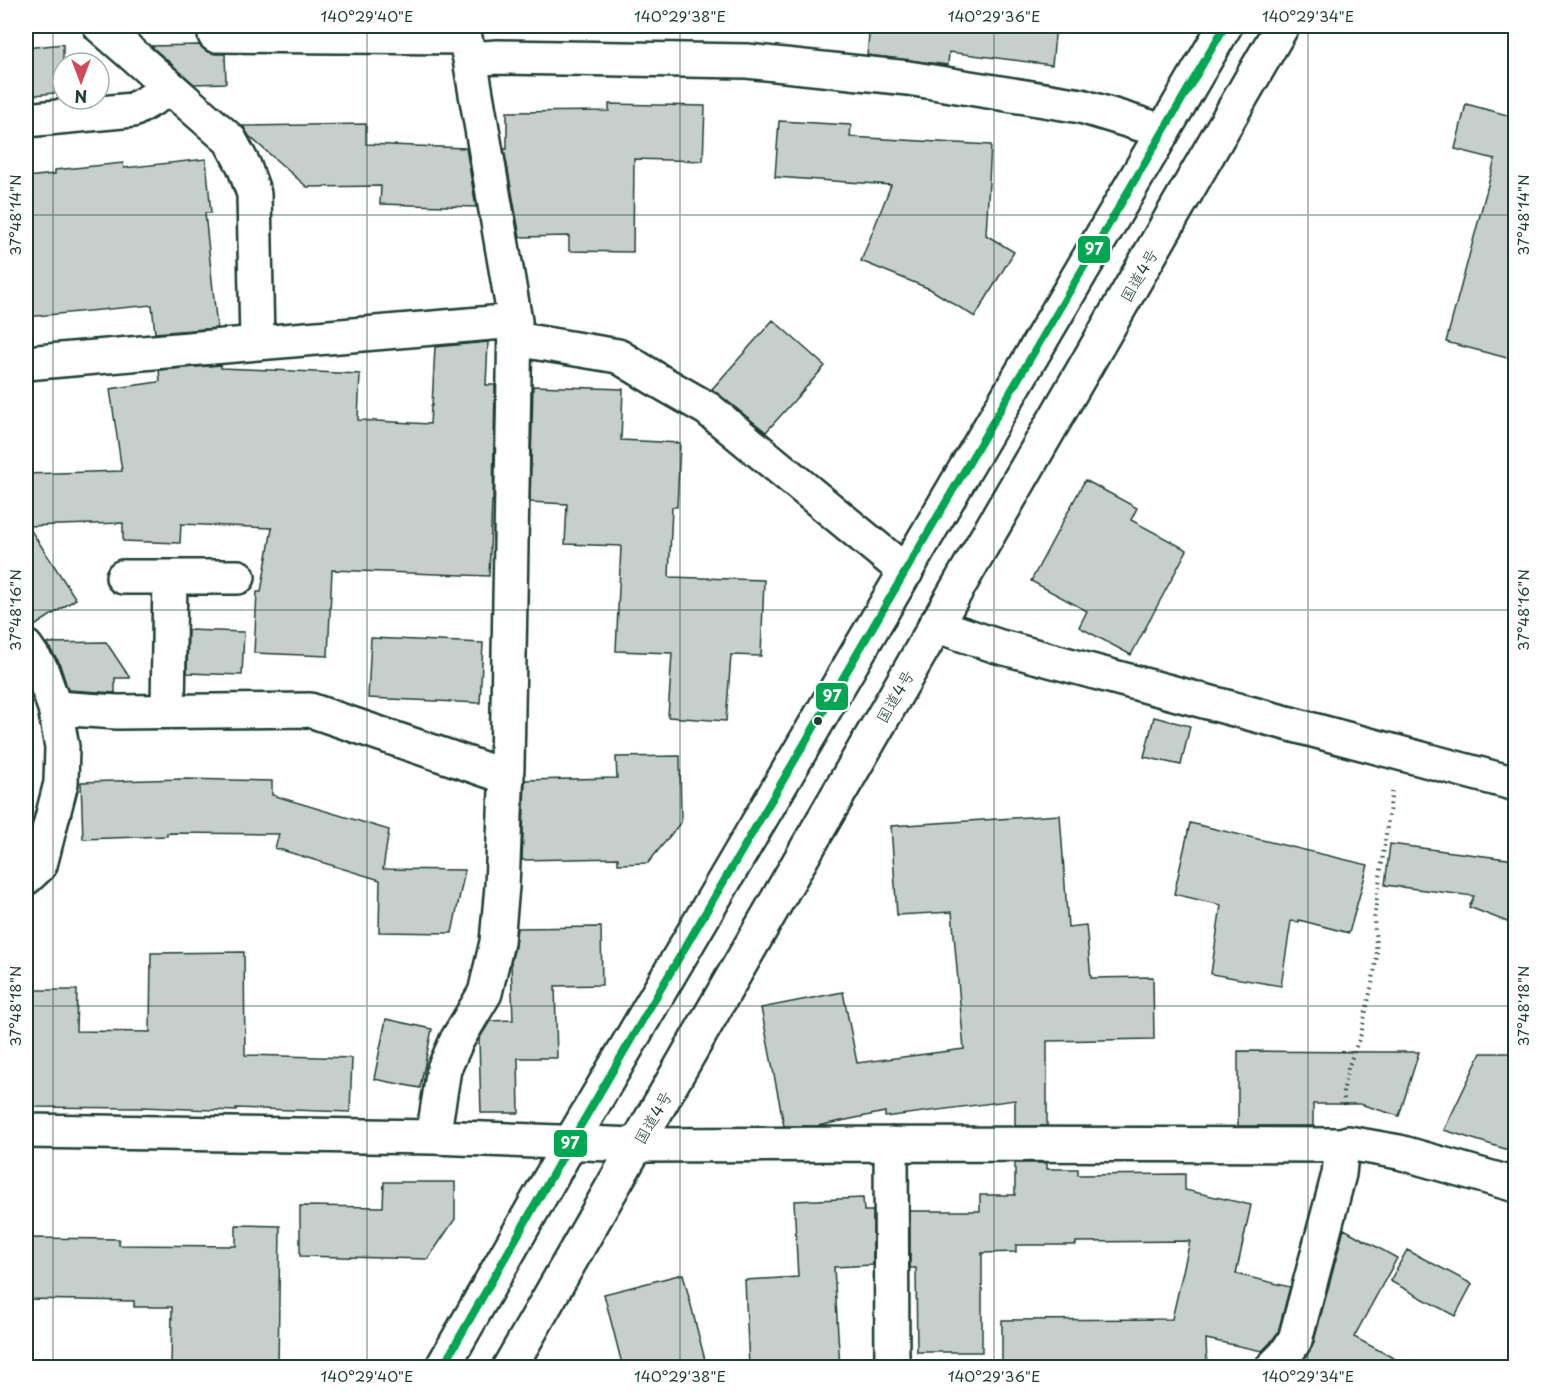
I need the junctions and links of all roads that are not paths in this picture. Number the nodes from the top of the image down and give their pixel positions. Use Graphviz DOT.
graph roads {
  1 [pos="100,26"];
  2 [pos="1225,26"];
  3 [pos="1282,26"];
  4 [pos="215,35"];
  5 [pos="466,40"];
  6 [pos="171,87"];
  7 [pos="26,120"];
  8 [pos="1163,131"];
  9 [pos="515,330"];
  10 [pos="257,343"];
  11 [pos="26,363"];
  12 [pos="906,572"];
  13 [pos="123,577"];
  14 [pos="170,577"];
  15 [pos="238,577"];
  16 [pos="935,625"];
  17 [pos="26,647"];
  18 [pos="55,708"];
  19 [pos="168,711"];
  20 [pos="507,777"];
  21 [pos="1515,784"];
  22 [pos="26,878"];
  23 [pos="26,1131"];
  24 [pos="433,1137"];
  25 [pos="571,1142"];
  26 [pos="891,1144"];
  27 [pos="1345,1144"];
  28 [pos="636,1145"];
  29 [pos="1515,1185"];
  30 [pos="442,1368"];
  31 [pos="509,1368"];
  32 [pos="892,1368"];
  33 [pos="1272,1368"];
  1 -- 6 [label="main road"];
  2 -- 8 [label="main road"];
  3 -- 16 [label="main road, 国道4号"];
  4 -- 5 [label="main road"];
  5 -- 8 [label="main road"];
  5 -- 9 [label="main road"];
  6 -- 7 [label="main road"];
  6 -- 10 [label="main road"];
  8 -- 12 [label="main road"];
  9 -- 10 [label="main road"];
  9 -- 12 [label="main road"];
  9 -- 20 [label="main road"];
  10 -- 11 [label="main road"];
  12 -- 25 [label="main road"];
  13 -- 14 [label="main road"];
  14 -- 15 [label="main road"];
  14 -- 19 [label="main road"];
  16 -- 21 [label="main road"];
  16 -- 28 [label="main road, 国道4号"];
  17 -- 18 [label="main road"];
  18 -- 19 [label="main road"];
  18 -- 22 [label="main road"];
  19 -- 20 [label="main road"];
  20 -- 24 [label="main road"];
  23 -- 24 [label="main road"];
  24 -- 25 [label="main road"];
  25 -- 28 [label="main road"];
  25 -- 30 [label="main road"];
  26 -- 27 [label="main road"];
  26 -- 28 [label="main road"];
  26 -- 32 [label="main road"];
  27 -- 29 [label="main road"];
  27 -- 33 [label="main road"];
  28 -- 31 [label="main road, 国道4号"];
}
